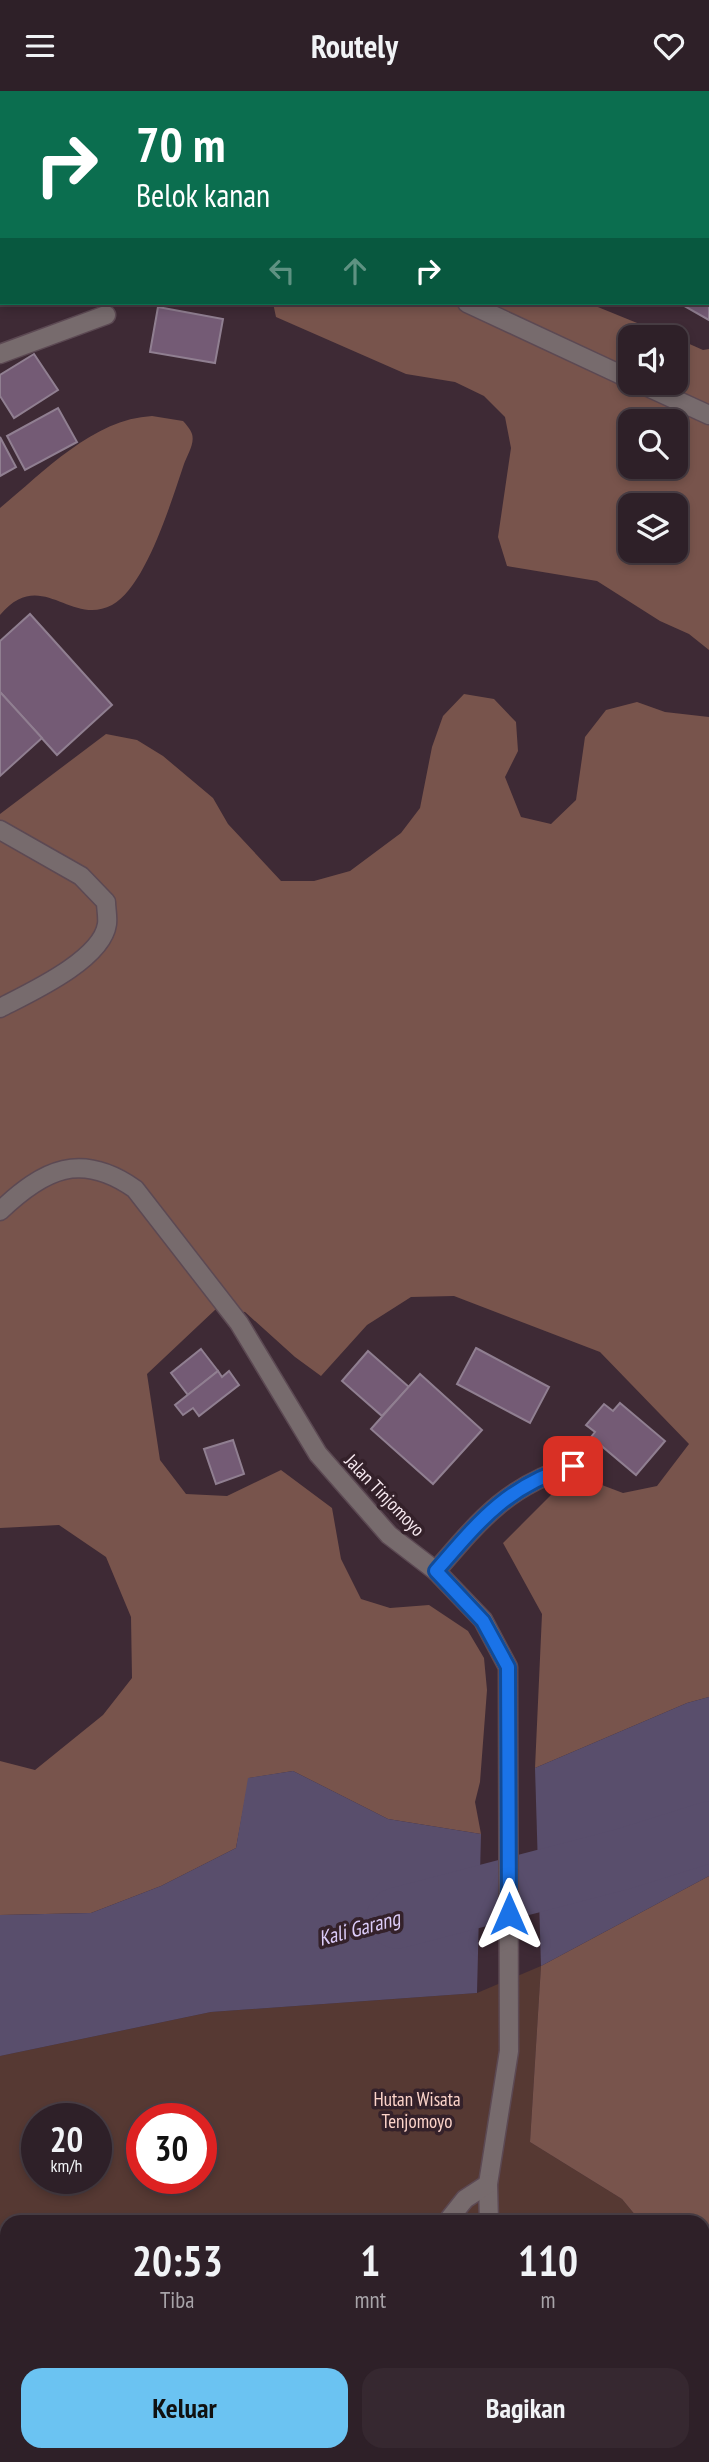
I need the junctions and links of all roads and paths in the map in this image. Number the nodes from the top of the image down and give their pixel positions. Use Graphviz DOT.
graph roads {
  1 [pos="471,305"];
  2 [pos="106,315"];
  3 [pos="0,354"];
  4 [pos="618,373"];
  5 [pos="665,395"];
  6 [pos="709,415"];
  7 [pos="0,830"];
  8 [pos="0,1008"];
  9 [pos="0,1211"];
  10 [pos="573,1466"];
  11 [pos="436,1571"];
  12 [pos="488,2184"];
  13 [pos="452,2215"];
  14 [pos="489,2215"];
  1 -- 4 [label="street"];
  2 -- 3 [label="street"];
  5 -- 6 [label="street"];
  7 -- 8 [label="street"];
  9 -- 11 [label="street, Jalan Tinjomoyo"];
  10 -- 11 [label="street"];
  11 -- 12 [label="street, Jalan Tinjomoyo"];
  12 -- 13 [label="street"];
  12 -- 14 [label="street, Jalan Tinjomoyo"];
}
